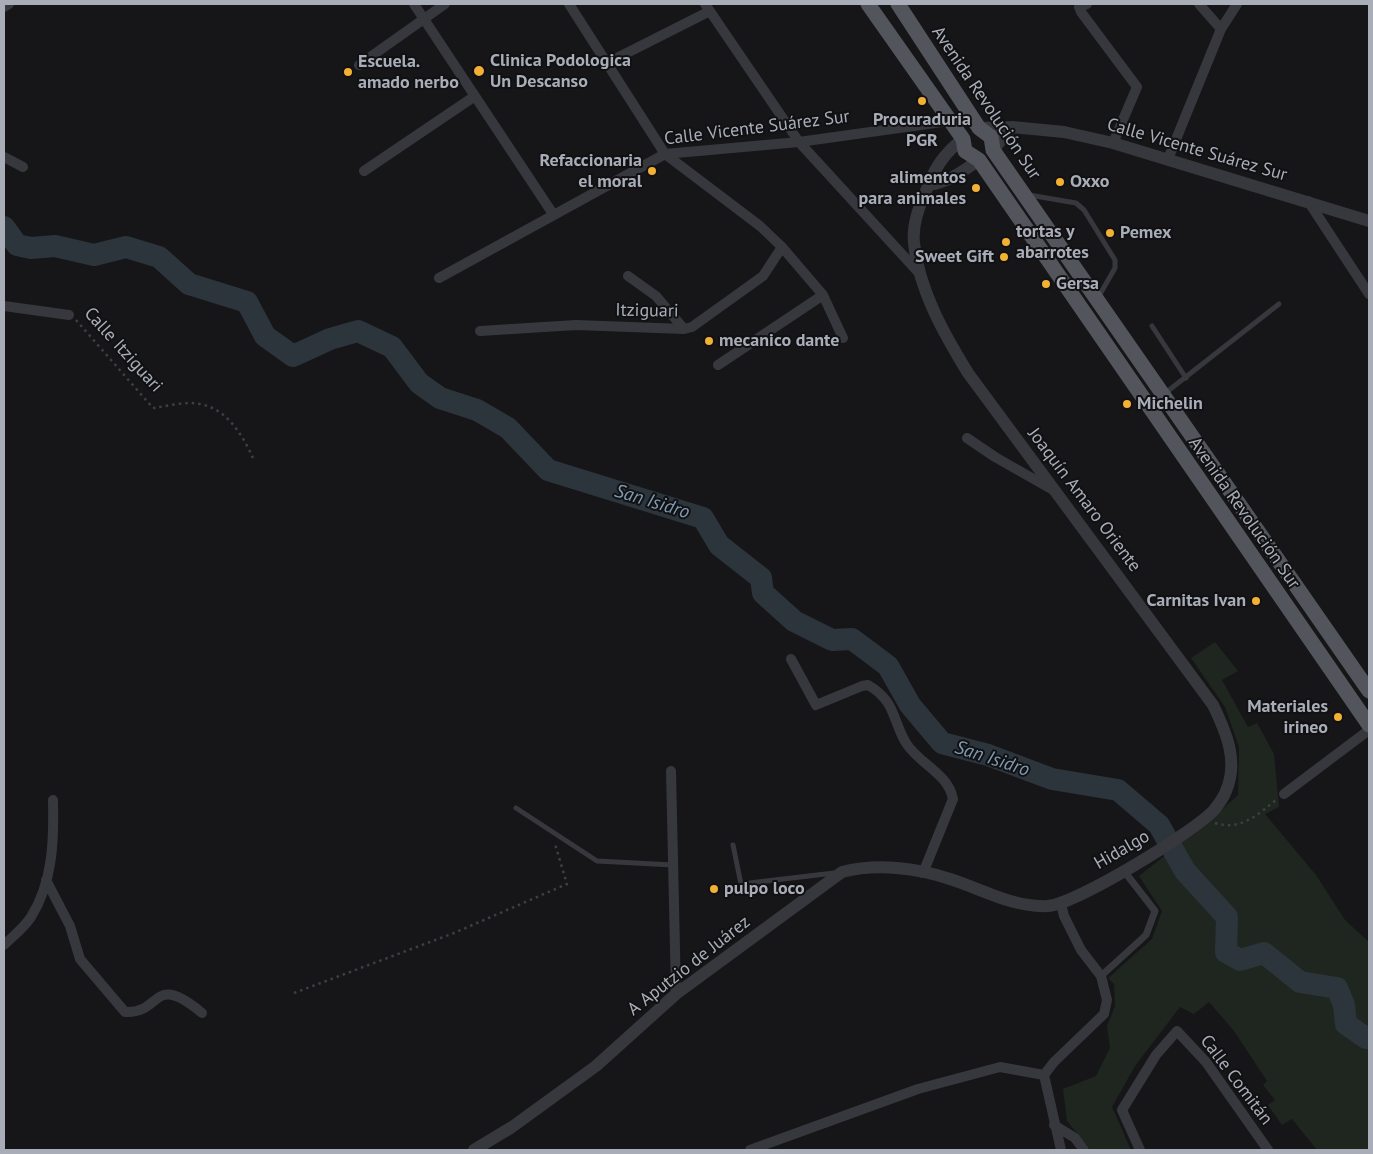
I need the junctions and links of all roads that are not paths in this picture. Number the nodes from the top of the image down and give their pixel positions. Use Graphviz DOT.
graph roads {
  1 [pos="9,4"];
  2 [pos="414,4"];
  3 [pos="445,4"];
  4 [pos="569,4"];
  5 [pos="868,4"];
  6 [pos="898,4"];
  7 [pos="1199,4"];
  8 [pos="1237,4"];
  9 [pos="1083,5"];
  10 [pos="4,7"];
  11 [pos="708,7"];
  12 [pos="424,19"];
  13 [pos="1221,29"];
  14 [pos="607,63"];
  15 [pos="359,65"];
  16 [pos="475,96"];
  17 [pos="949,121"];
  18 [pos="979,128"];
  19 [pos="1012,128"];
  20 [pos="963,139"];
  21 [pos="798,142"];
  22 [pos="1113,143"];
  23 [pos="993,150"];
  24 [pos="665,154"];
  25 [pos="4,157"];
  26 [pos="1168,159"];
  27 [pos="979,160"];
  28 [pos="23,166"];
  29 [pos="364,171"];
  30 [pos="928,184"];
  31 [pos="1025,195"];
  32 [pos="1308,201"];
  33 [pos="553,214"];
  34 [pos="1369,220"];
  35 [pos="782,247"];
  36 [pos="921,275"];
  37 [pos="628,276"];
  38 [pos="439,278"];
  39 [pos="822,294"];
  40 [pos="1369,294"];
  41 [pos="1097,299"];
  42 [pos="1279,304"];
  43 [pos="4,306"];
  44 [pos="69,315"];
  45 [pos="1152,326"];
  46 [pos="684,329"];
  47 [pos="480,331"];
  48 [pos="843,338"];
  49 [pos="718,365"];
  50 [pos="1186,378"];
  51 [pos="1164,394"];
  52 [pos="967,438"];
  53 [pos="1053,490"];
  54 [pos="791,659"];
  55 [pos="1369,691"];
  56 [pos="1369,725"];
  57 [pos="1369,730"];
  58 [pos="671,771"];
  59 [pos="1284,794"];
  60 [pos="53,800"];
  61 [pos="516,808"];
  62 [pos="1203,819"];
  63 [pos="733,844"];
  64 [pos="673,864"];
  65 [pos="1128,869"];
  66 [pos="842,872"];
  67 [pos="923,873"];
  68 [pos="46,880"];
  69 [pos="1060,904"];
  70 [pos="4,945"];
  71 [pos="1101,976"];
  72 [pos="676,994"];
  73 [pos="202,1013"];
  74 [pos="1044,1075"];
  75 [pos="1054,1124"];
  76 [pos="474,1150"];
  77 [pos="750,1150"];
  78 [pos="1061,1150"];
  79 [pos="1084,1150"];
  80 [pos="1140,1150"];
  81 [pos="1268,1150"];
  1 -- 10 [label="street"];
  2 -- 12 [label="street"];
  3 -- 12 [label="street"];
  4 -- 14 [label="street"];
  5 -- 17 [label="main road, Avenida Revolución Sur"];
  6 -- 18 [label="main road, Avenida Revolución Sur"];
  7 -- 13 [label="street"];
  8 -- 13 [label="street"];
  9 -- 22 [label="street"];
  11 -- 14 [label="street"];
  11 -- 21 [label="street"];
  12 -- 15 [label="street"];
  12 -- 16 [label="street"];
  13 -- 26 [label="street"];
  14 -- 24 [label="street"];
  16 -- 29 [label="street"];
  16 -- 33 [label="street"];
  17 -- 20 [label="main road, Avenida Revolución Sur"];
  17 -- 21 [label="street, Calle Vicente Suárez Sur"];
  18 -- 19 [label="street, Calle Vicente Suárez Sur"];
  18 -- 20 [label="main road"];
  18 -- 23 [label="main road, Avenida Revolución Sur"];
  19 -- 22 [label="street, Calle Vicente Suárez Sur"];
  19 -- 23 [label="street"];
  20 -- 27 [label="main road, Avenida Revolución Sur"];
  20 -- 30 [label="street, Joaquín Amaro Oriente"];
  21 -- 24 [label="street, Calle Vicente Suárez Sur"];
  21 -- 36 [label="street"];
  22 -- 26 [label="street, Calle Vicente Suárez Sur"];
  23 -- 27 [label="main road"];
  23 -- 31 [label="main road, Avenida Revolución Sur"];
  24 -- 33 [label="street, Calle Vicente Suárez Sur"];
  24 -- 35 [label="street"];
  25 -- 28 [label="street"];
  26 -- 32 [label="street, Calle Vicente Suárez Sur"];
  27 -- 30 [label="street"];
  27 -- 56 [label="main road, Avenida Revolución Sur"];
  30 -- 36 [label="street, Joaquín Amaro Oriente"];
  31 -- 41 [label="main road, Avenida Revolución Sur"];
  31 -- 41 [label="lane"];
  32 -- 34 [label="street, Calle Vicente Suárez Sur"];
  32 -- 40 [label="street"];
  33 -- 38 [label="street, Calle Vicente Suárez Sur"];
  35 -- 39 [label="street"];
  35 -- 46 [label="street, Itziguari"];
  36 -- 53 [label="street, Joaquín Amaro Oriente"];
  37 -- 46 [label="street"];
  39 -- 48 [label="street"];
  39 -- 49 [label="street"];
  41 -- 51 [label="main road, Avenida Revolución Sur"];
  42 -- 50 [label="lane"];
  43 -- 44 [label="street, Calle Itziguari"];
  45 -- 50 [label="lane"];
  46 -- 47 [label="street, Itziguari"];
  50 -- 51 [label="lane"];
  51 -- 55 [label="main road, Avenida Revolución Sur"];
  52 -- 53 [label="street"];
  53 -- 62 [label="street, Joaquín Amaro Oriente"];
  54 -- 67 [label="street"];
  57 -- 59 [label="street"];
  58 -- 64 [label="street"];
  60 -- 68 [label="street"];
  61 -- 64 [label="lane"];
  62 -- 65 [label="street, Hidalgo"];
  63 -- 66 [label="lane"];
  64 -- 72 [label="street"];
  65 -- 69 [label="street, Hidalgo"];
  65 -- 71 [label="street"];
  66 -- 67 [label="street, A Aputzio de Juárez"];
  66 -- 72 [label="street, A Aputzio de Juárez"];
  67 -- 69 [label="street, A Aputzio de Juárez"];
  68 -- 70 [label="street"];
  68 -- 73 [label="street"];
  69 -- 71 [label="street"];
  71 -- 74 [label="street"];
  72 -- 76 [label="street, A Aputzio de Juárez"];
  74 -- 75 [label="street"];
  74 -- 77 [label="street"];
  75 -- 78 [label="street"];
  75 -- 79 [label="street"];
  80 -- 81 [label="street, Calle Comitán"];
}
